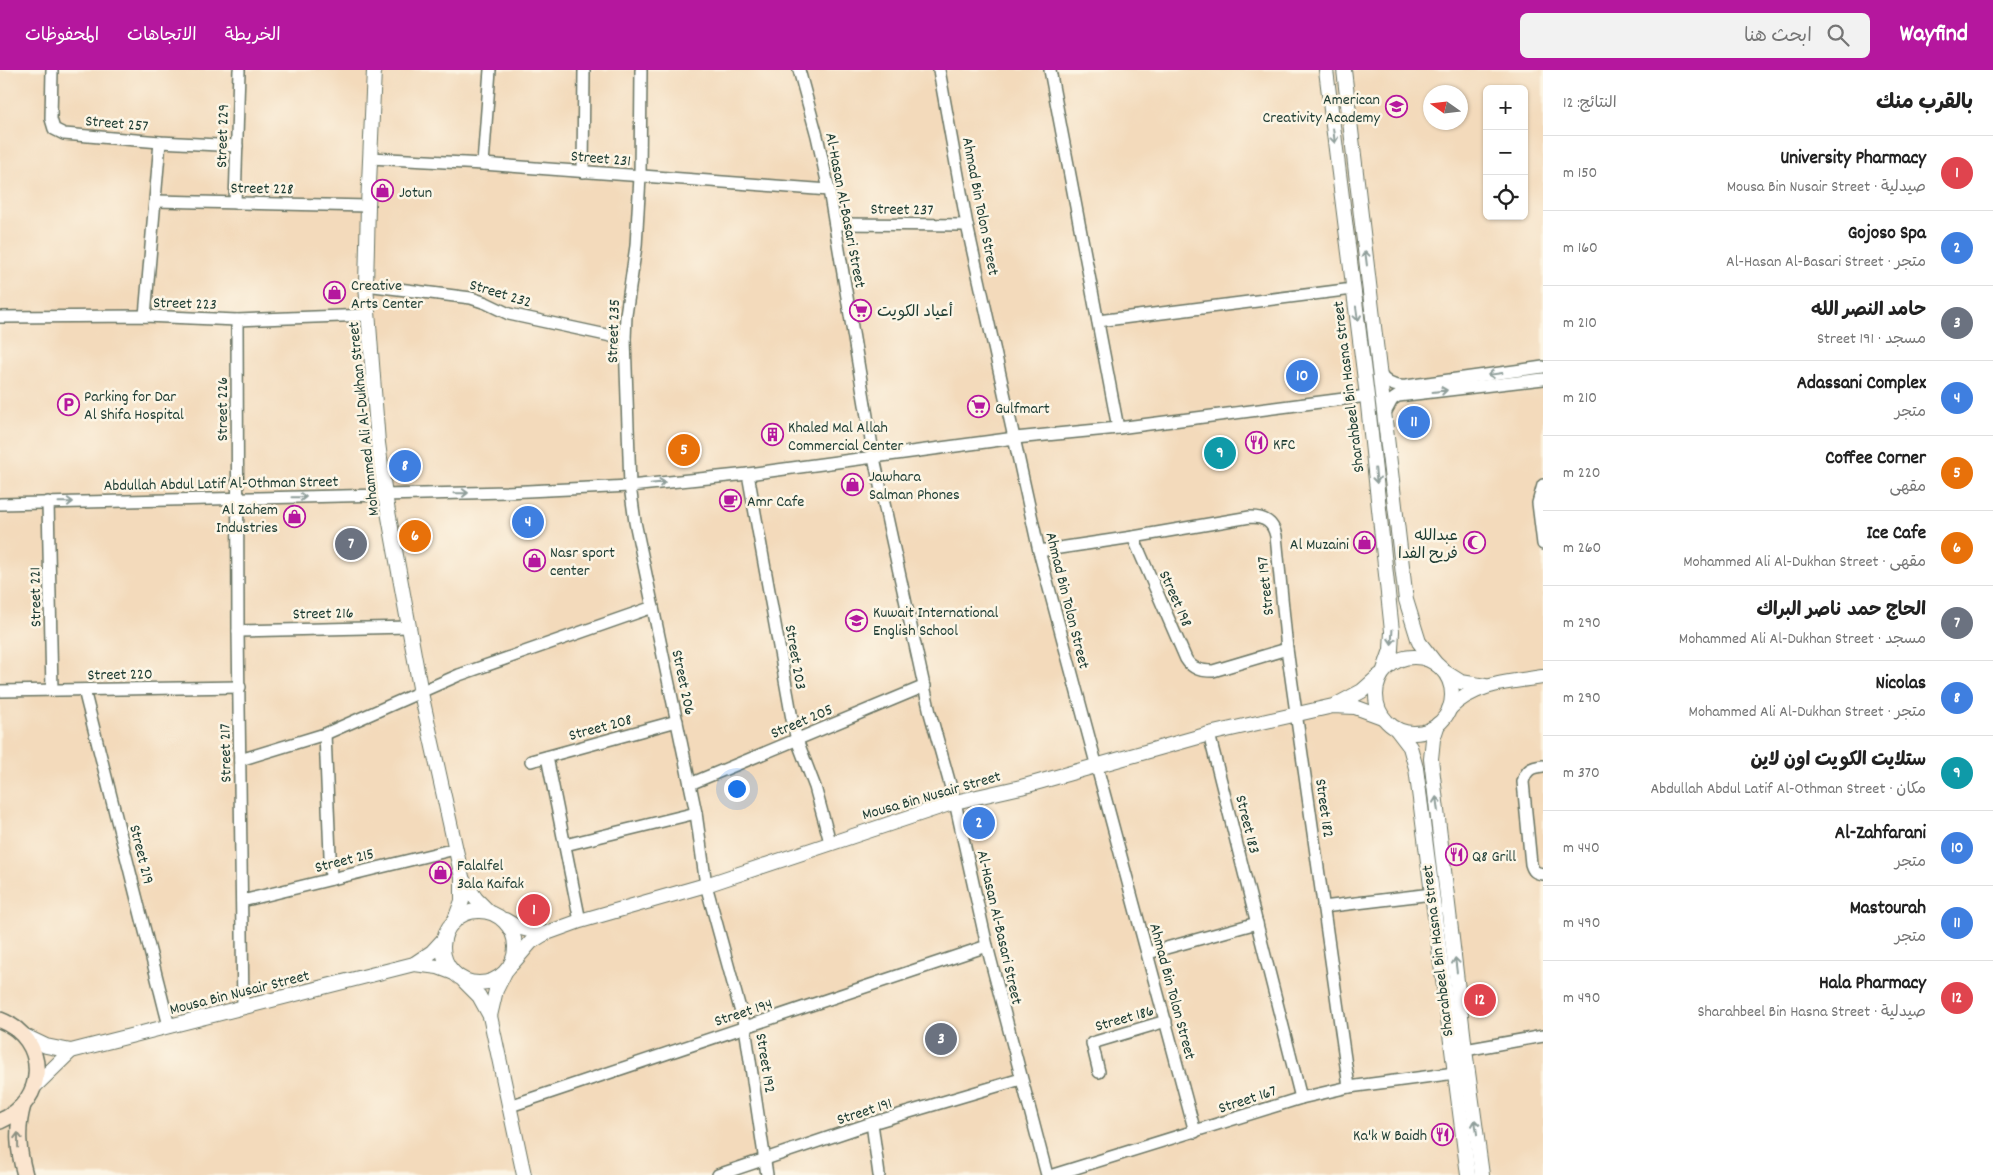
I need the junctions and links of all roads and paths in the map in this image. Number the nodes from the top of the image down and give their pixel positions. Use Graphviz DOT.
graph roads {
  1 [pos="52,70"];
  2 [pos="240,70"];
  3 [pos="374,70"];
  4 [pos="490,70"];
  5 [pos="584,70"];
  6 [pos="641,70"];
  7 [pos="799,70"];
  8 [pos="939,70"];
  9 [pos="1050,70"];
  10 [pos="1326,70"];
  11 [pos="1344,70"];
  12 [pos="160,142"];
  13 [pos="237,146"];
  14 [pos="370,158"];
  15 [pos="483,164"];
  16 [pos="582,172"];
  17 [pos="640,177"];
  18 [pos="829,190"];
  19 [pos="156,202"];
  20 [pos="235,203"];
  21 [pos="368,206"];
  22 [pos="836,224"];
  23 [pos="968,225"];
  24 [pos="366,285"];
  25 [pos="1353,289"];
  26 [pos="368,314"];
  27 [pos="145,316"];
  28 [pos="0,317"];
  29 [pos="237,320"];
  30 [pos="1098,321"];
  31 [pos="625,339"];
  32 [pos="1543,367"];
  33 [pos="1380,374"];
  34 [pos="1543,379"];
  35 [pos="1367,396"];
  36 [pos="1384,415"];
  37 [pos="1118,428"];
  38 [pos="1015,438"];
  39 [pos="874,458"];
  40 [pos="748,474"];
  41 [pos="1543,485"];
  42 [pos="630,486"];
  43 [pos="385,495"];
  44 [pos="237,498"];
  45 [pos="48,502"];
  46 [pos="0,504"];
  47 [pos="1133,537"];
  48 [pos="1543,544"];
  49 [pos="1039,551"];
  50 [pos="653,608"];
  51 [pos="409,627"];
  52 [pos="238,631"];
  53 [pos="1287,650"];
  54 [pos="1438,666"];
  55 [pos="1382,673"];
  56 [pos="1543,677"];
  57 [pos="925,686"];
  58 [pos="1486,686"];
  59 [pos="240,687"];
  60 [pos="52,690"];
  61 [pos="84,690"];
  62 [pos="0,691"];
  63 [pos="422,693"];
  64 [pos="1333,706"];
  65 [pos="1449,709"];
  66 [pos="1297,714"];
  67 [pos="1382,718"];
  68 [pos="677,721"];
  69 [pos="1438,724"];
  70 [pos="1397,730"];
  71 [pos="325,734"];
  72 [pos="1209,734"];
  73 [pos="797,740"];
  74 [pos="548,757"];
  75 [pos="240,760"];
  76 [pos="531,761"];
  77 [pos="1095,765"];
  78 [pos="1543,766"];
  79 [pos="690,784"];
  80 [pos="955,802"];
  81 [pos="696,813"];
  82 [pos="830,842"];
  83 [pos="564,845"];
  84 [pos="455,849"];
  85 [pos="1543,874"];
  86 [pos="462,877"];
  87 [pos="331,879"];
  88 [pos="706,885"];
  89 [pos="1432,894"];
  90 [pos="242,901"];
  91 [pos="1323,907"];
  92 [pos="494,914"];
  93 [pos="580,921"];
  94 [pos="454,922"];
  95 [pos="1257,923"];
  96 [pos="544,934"];
  97 [pos="444,939"];
  98 [pos="987,946"];
  99 [pos="1148,953"];
  100 [pos="414,964"];
  101 [pos="509,968"];
  102 [pos="459,977"];
  103 [pos="243,1008"];
  104 [pos="490,1016"];
  105 [pos="0,1020"];
  106 [pos="1166,1022"];
  107 [pos="169,1026"];
  108 [pos="745,1027"];
  109 [pos="23,1035"];
  110 [pos="1543,1036"];
  111 [pos="1465,1050"];
  112 [pos="71,1051"];
  113 [pos="1099,1072"];
  114 [pos="1455,1073"];
  115 [pos="1021,1079"];
  116 [pos="34,1087"];
  117 [pos="1349,1087"];
  118 [pos="1301,1098"];
  119 [pos="24,1105"];
  120 [pos="510,1106"];
  121 [pos="0,1121"];
  122 [pos="872,1123"];
  123 [pos="1195,1132"];
  124 [pos="765,1160"];
  125 [pos="25,1175"];
  126 [pos="524,1175"];
  127 [pos="718,1175"];
  128 [pos="766,1175"];
  129 [pos="879,1175"];
  130 [pos="1047,1175"];
  131 [pos="1053,1175"];
  132 [pos="1468,1175"];
  133 [pos="1482,1175"];
  1 -- 12 [label="street, Street 257"];
  2 -- 13 [label="street, Street 229"];
  3 -- 14 [label="street, Mohammed Ali Al-Dukhan Street"];
  4 -- 15 [label="street"];
  5 -- 16 [label="street"];
  6 -- 17 [label="street, Street 235"];
  7 -- 18 [label="street, Al-Hasan Al-Basari Street"];
  8 -- 23 [label="street, Ahmad Bin Tolon Street"];
  9 -- 30 [label="street"];
  10 -- 25 [label="street, Sharahbeel Bin Hasna Street, one-way"];
  33 -- 11 [label="street, Sharahbeel Bin Hasna Street, one-way"];
  12 -- 13 [label="street, Street 257"];
  12 -- 19 [label="street"];
  13 -- 20 [label="street, Street 229"];
  14 -- 15 [label="street, Street 231"];
  14 -- 21 [label="street, Mohammed Ali Al-Dukhan Street"];
  15 -- 16 [label="street, Street 231"];
  16 -- 17 [label="street, Street 231"];
  17 -- 18 [label="street, Street 231"];
  17 -- 31 [label="street, Street 235"];
  18 -- 22 [label="street, Al-Hasan Al-Basari Street"];
  19 -- 20 [label="street, Street 228"];
  19 -- 27 [label="street"];
  20 -- 21 [label="street, Street 228"];
  21 -- 24 [label="street, Mohammed Ali Al-Dukhan Street"];
  22 -- 23 [label="street, Street 237"];
  22 -- 39 [label="street, Al-Hasan Al-Basari Street"];
  23 -- 38 [label="street, Ahmad Bin Tolon Street"];
  24 -- 26 [label="street, Mohammed Ali Al-Dukhan Street"];
  24 -- 31 [label="street, Street 232"];
  25 -- 30 [label="street"];
  25 -- 35 [label="street, Sharahbeel Bin Hasna Street, one-way"];
  26 -- 29 [label="street, Street 223"];
  26 -- 43 [label="street, Mohammed Ali Al-Dukhan Street"];
  27 -- 28 [label="street, Street 223"];
  27 -- 29 [label="street, Street 223"];
  29 -- 44 [label="street, Street 226"];
  30 -- 37 [label="street"];
  31 -- 42 [label="street, Street 235"];
  32 -- 33 [label="street, one-way"];
  33 -- 36 [label="street, Sharahbeel Bin Hasna Street"];
  36 -- 34 [label="street, one-way"];
  35 -- 37 [label="street, Abdullah Abdul Latif Al-Othman Street"];
  35 -- 55 [label="street, Sharahbeel Bin Hasna Street, one-way"];
  36 -- 54 [label="street, Sharahbeel Bin Hasna Street"];
  37 -- 38 [label="street, Abdullah Abdul Latif Al-Othman Street"];
  38 -- 39 [label="street, Abdullah Abdul Latif Al-Othman Street"];
  38 -- 49 [label="street, Ahmad Bin Tolon Street"];
  39 -- 40 [label="street, Abdullah Abdul Latif Al-Othman Street"];
  39 -- 57 [label="street, Al-Hasan Al-Basari Street"];
  42 -- 40 [label="street, Abdullah Abdul Latif Al-Othman Street, one-way"];
  40 -- 73 [label="street, Street 203"];
  41 -- 48 [label="street"];
  43 -- 42 [label="street, Abdullah Abdul Latif Al-Othman Street, one-way"];
  42 -- 50 [label="street, Street 206"];
  44 -- 43 [label="street, Abdullah Abdul Latif Al-Othman Street, one-way"];
  43 -- 51 [label="street, Mohammed Ali Al-Dukhan Street"];
  45 -- 44 [label="street, Abdullah Abdul Latif Al-Othman Street, one-way"];
  44 -- 52 [label="street, Street 217"];
  45 -- 46 [label="street, Abdullah Abdul Latif Al-Othman Street"];
  45 -- 60 [label="street, Street 221"];
  47 -- 49 [label="street"];
  47 -- 53 [label="street, Street 198"];
  47 -- 53 [label="street, Street 197"];
  49 -- 77 [label="street, Ahmad Bin Tolon Street"];
  50 -- 63 [label="street"];
  50 -- 68 [label="street, Street 206"];
  51 -- 52 [label="street, Street 216"];
  51 -- 63 [label="street, Mohammed Ali Al-Dukhan Street"];
  52 -- 59 [label="street, Street 217"];
  53 -- 66 [label="street, Street 197"];
  54 -- 55 [label="street"];
  54 -- 58 [label="street"];
  54 -- 65 [label="street"];
  55 -- 64 [label="street, Mousa Bin Nusair Street"];
  55 -- 67 [label="street"];
  56 -- 58 [label="street"];
  57 -- 73 [label="street, Street 205"];
  57 -- 80 [label="street, Al-Hasan Al-Basari Street"];
  58 -- 65 [label="street"];
  59 -- 61 [label="street, Street 220"];
  59 -- 75 [label="street, Street 217"];
  60 -- 61 [label="street, Street 220"];
  60 -- 62 [label="street, Street 220"];
  61 -- 107 [label="street, Street 219"];
  63 -- 71 [label="street"];
  63 -- 84 [label="street, Mohammed Ali Al-Dukhan Street"];
  64 -- 66 [label="street, Mousa Bin Nusair Street"];
  64 -- 67 [label="street, Mousa Bin Nusair Street"];
  65 -- 69 [label="street"];
  66 -- 72 [label="street, Mousa Bin Nusair Street"];
  66 -- 91 [label="street, Street 182"];
  67 -- 70 [label="street"];
  68 -- 74 [label="street, Street 208"];
  68 -- 79 [label="street, Street 206"];
  69 -- 70 [label="street"];
  111 -- 69 [label="street, Sharahbeel Bin Hasna Street, one-way"];
  70 -- 89 [label="street, Sharahbeel Bin Hasna Street"];
  71 -- 75 [label="street"];
  71 -- 87 [label="street"];
  72 -- 77 [label="street, Mousa Bin Nusair Street"];
  72 -- 95 [label="street, Street 183"];
  73 -- 79 [label="street, Street 205"];
  73 -- 82 [label="street, Street 203"];
  74 -- 76 [label="street, Street 208"];
  74 -- 83 [label="street"];
  75 -- 90 [label="street, Street 217"];
  77 -- 80 [label="street, Mousa Bin Nusair Street"];
  77 -- 99 [label="street, Ahmad Bin Tolon Street"];
  78 -- 85 [label="street"];
  79 -- 81 [label="street, Street 206"];
  80 -- 82 [label="street, Mousa Bin Nusair Street"];
  80 -- 98 [label="street, Al-Hasan Al-Basari Street"];
  81 -- 83 [label="street"];
  81 -- 88 [label="street, Street 206"];
  82 -- 88 [label="street, Mousa Bin Nusair Street"];
  83 -- 93 [label="street"];
  84 -- 86 [label="street, Mohammed Ali Al-Dukhan Street"];
  84 -- 87 [label="street, Street 215"];
  86 -- 92 [label="street, Mohammed Ali Al-Dukhan Street"];
  86 -- 94 [label="street, Mohammed Ali Al-Dukhan Street"];
  87 -- 90 [label="street, Street 215"];
  88 -- 93 [label="street, Mousa Bin Nusair Street"];
  88 -- 108 [label="street, Street 192"];
  89 -- 91 [label="street"];
  89 -- 114 [label="street, Sharahbeel Bin Hasna Street"];
  90 -- 103 [label="street, Street 217"];
  91 -- 117 [label="street, Street 182"];
  92 -- 94 [label="street"];
  92 -- 96 [label="street"];
  92 -- 101 [label="street"];
  93 -- 96 [label="street, Mousa Bin Nusair Street"];
  94 -- 97 [label="street"];
  95 -- 99 [label="street"];
  95 -- 118 [label="street, Street 183"];
  96 -- 101 [label="street, Mousa Bin Nusair Street"];
  97 -- 100 [label="street, Mousa Bin Nusair Street"];
  97 -- 102 [label="street"];
  98 -- 108 [label="street, Street 194"];
  98 -- 115 [label="street, Al-Hasan Al-Basari Street"];
  99 -- 106 [label="street, Ahmad Bin Tolon Street"];
  100 -- 102 [label="street, Mousa Bin Nusair Street"];
  100 -- 103 [label="street, Mousa Bin Nusair Street"];
  101 -- 102 [label="street"];
  101 -- 104 [label="street"];
  102 -- 104 [label="street"];
  103 -- 107 [label="street, Mousa Bin Nusair Street"];
  104 -- 120 [label="street"];
  105 -- 109 [label="main road"];
  106 -- 113 [label="street, Street 186"];
  106 -- 123 [label="street, Ahmad Bin Tolon Street"];
  107 -- 112 [label="street, Mousa Bin Nusair Street"];
  108 -- 120 [label="street, Street 194"];
  108 -- 124 [label="street, Street 192"];
  109 -- 112 [label="street, Mousa Bin Nusair Street"];
  109 -- 116 [label="main road"];
  110 -- 111 [label="street"];
  133 -- 111 [label="street, Sharahbeel Bin Hasna Street, one-way"];
  112 -- 116 [label="street, Mousa Bin Nusair Street"];
  114 -- 117 [label="street, Street 167"];
  114 -- 132 [label="street, Sharahbeel Bin Hasna Street"];
  115 -- 122 [label="street, Street 191"];
  115 -- 130 [label="street, Al-Hasan Al-Basari Street"];
  116 -- 119 [label="main road"];
  117 -- 118 [label="street, Street 167"];
  118 -- 123 [label="street, Street 167"];
  119 -- 121 [label="main road"];
  125 -- 119 [label="main road, one-way"];
  120 -- 126 [label="street"];
  122 -- 124 [label="street, Street 191"];
  122 -- 129 [label="street"];
  123 -- 131 [label="street, Street 167"];
  124 -- 127 [label="street, Street 191"];
  124 -- 128 [label="street, Street 192"];
}
